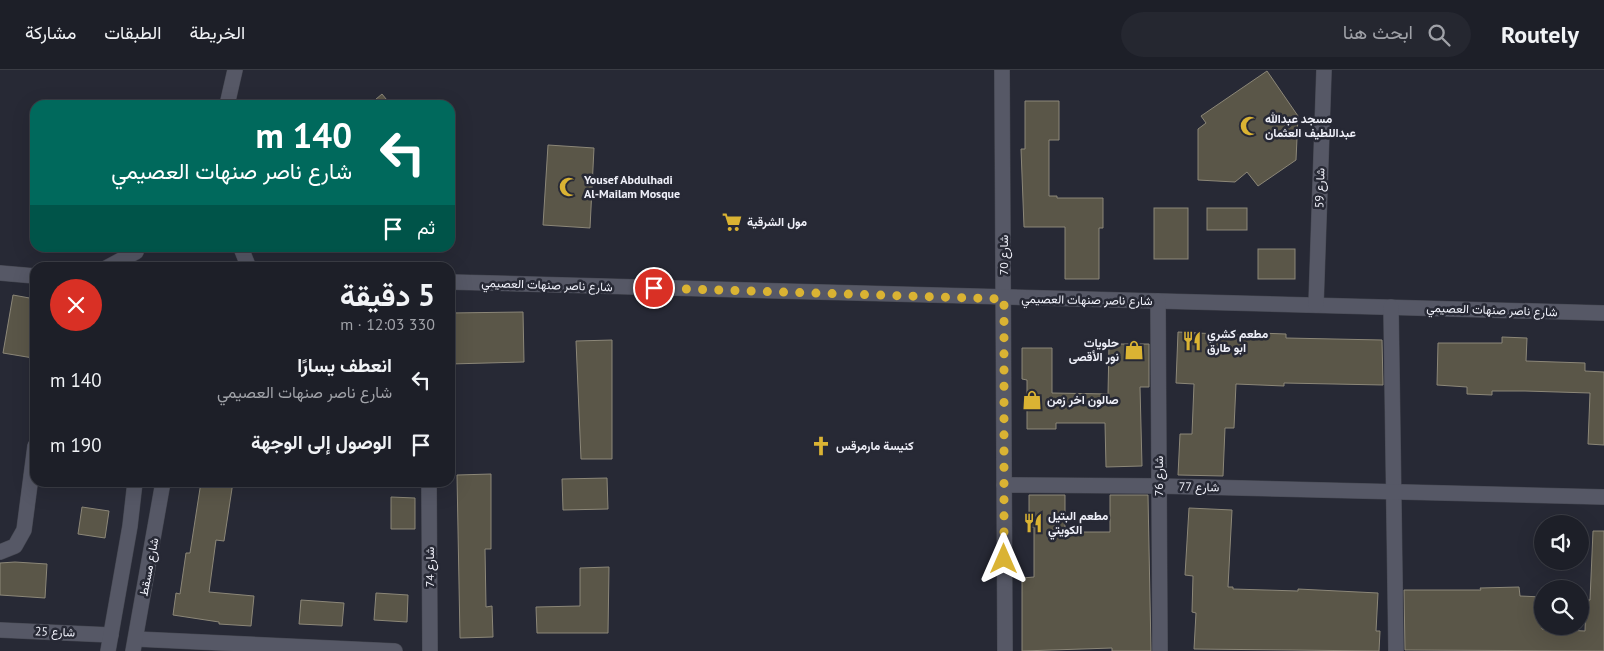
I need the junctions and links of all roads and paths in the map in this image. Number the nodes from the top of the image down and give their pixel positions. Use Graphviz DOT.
graph roads {
  1 [pos="235,70"];
  2 [pos="1002,70"];
  3 [pos="1324,70"];
  4 [pos="229,100"];
  5 [pos="134,252"];
  6 [pos="117,262"];
  7 [pos="0,273"];
  8 [pos="30,276"];
  9 [pos="455,282"];
  10 [pos="1004,299"];
  11 [pos="1158,301"];
  12 [pos="1316,306"];
  13 [pos="1391,308"];
  14 [pos="1604,313"];
  15 [pos="30,484"];
  16 [pos="1004,485"];
  17 [pos="1159,486"];
  18 [pos="134,487"];
  19 [pos="161,487"];
  20 [pos="429,487"];
  21 [pos="1393,492"];
  22 [pos="1604,497"];
  23 [pos="130,526"];
  24 [pos="155,537"];
  25 [pos="0,552"];
  26 [pos="123,566"];
  27 [pos="147,572"];
  28 [pos="0,630"];
  29 [pos="111,635"];
  30 [pos="134,645"];
  31 [pos="108,651"];
  32 [pos="395,651"];
  33 [pos="430,651"];
  34 [pos="1005,651"];
  35 [pos="1160,651"];
  36 [pos="1396,651"];
  1 -- 4 [label="street"];
  2 -- 10 [label="street, شارع 70"];
  3 -- 12 [label="street, شارع 59"];
  5 -- 6 [label="street"];
  7 -- 8 [label="street"];
  9 -- 10 [label="street, شارع ناصر صنهات العصيمي"];
  10 -- 11 [label="street, شارع ناصر صنهات العصيمي"];
  10 -- 16 [label="street, شارع 70"];
  11 -- 12 [label="street, شارع ناصر صنهات العصيمي"];
  11 -- 17 [label="street, شارع 76"];
  12 -- 13 [label="street, شارع ناصر صنهات العصيمي"];
  13 -- 14 [label="street, شارع ناصر صنهات العصيمي"];
  13 -- 21 [label="street"];
  15 -- 25 [label="street"];
  16 -- 17 [label="street, شارع 77"];
  16 -- 34 [label="street, شارع 70"];
  17 -- 21 [label="street, شارع 77"];
  17 -- 35 [label="street, شارع 76"];
  18 -- 23 [label="street, شارع مسقط"];
  19 -- 24 [label="street, شارع مسقط"];
  20 -- 33 [label="street, شارع 74"];
  21 -- 22 [label="street, شارع 77"];
  21 -- 36 [label="street"];
  23 -- 24 [label="street"];
  23 -- 26 [label="street, شارع مسقط"];
  24 -- 27 [label="street, شارع مسقط"];
  26 -- 27 [label="street"];
  26 -- 29 [label="street, شارع مسقط"];
  27 -- 30 [label="street, شارع مسقط"];
  28 -- 29 [label="street, شارع 25"];
  29 -- 31 [label="street, شارع مسقط"];
  30 -- 32 [label="street"];
}
